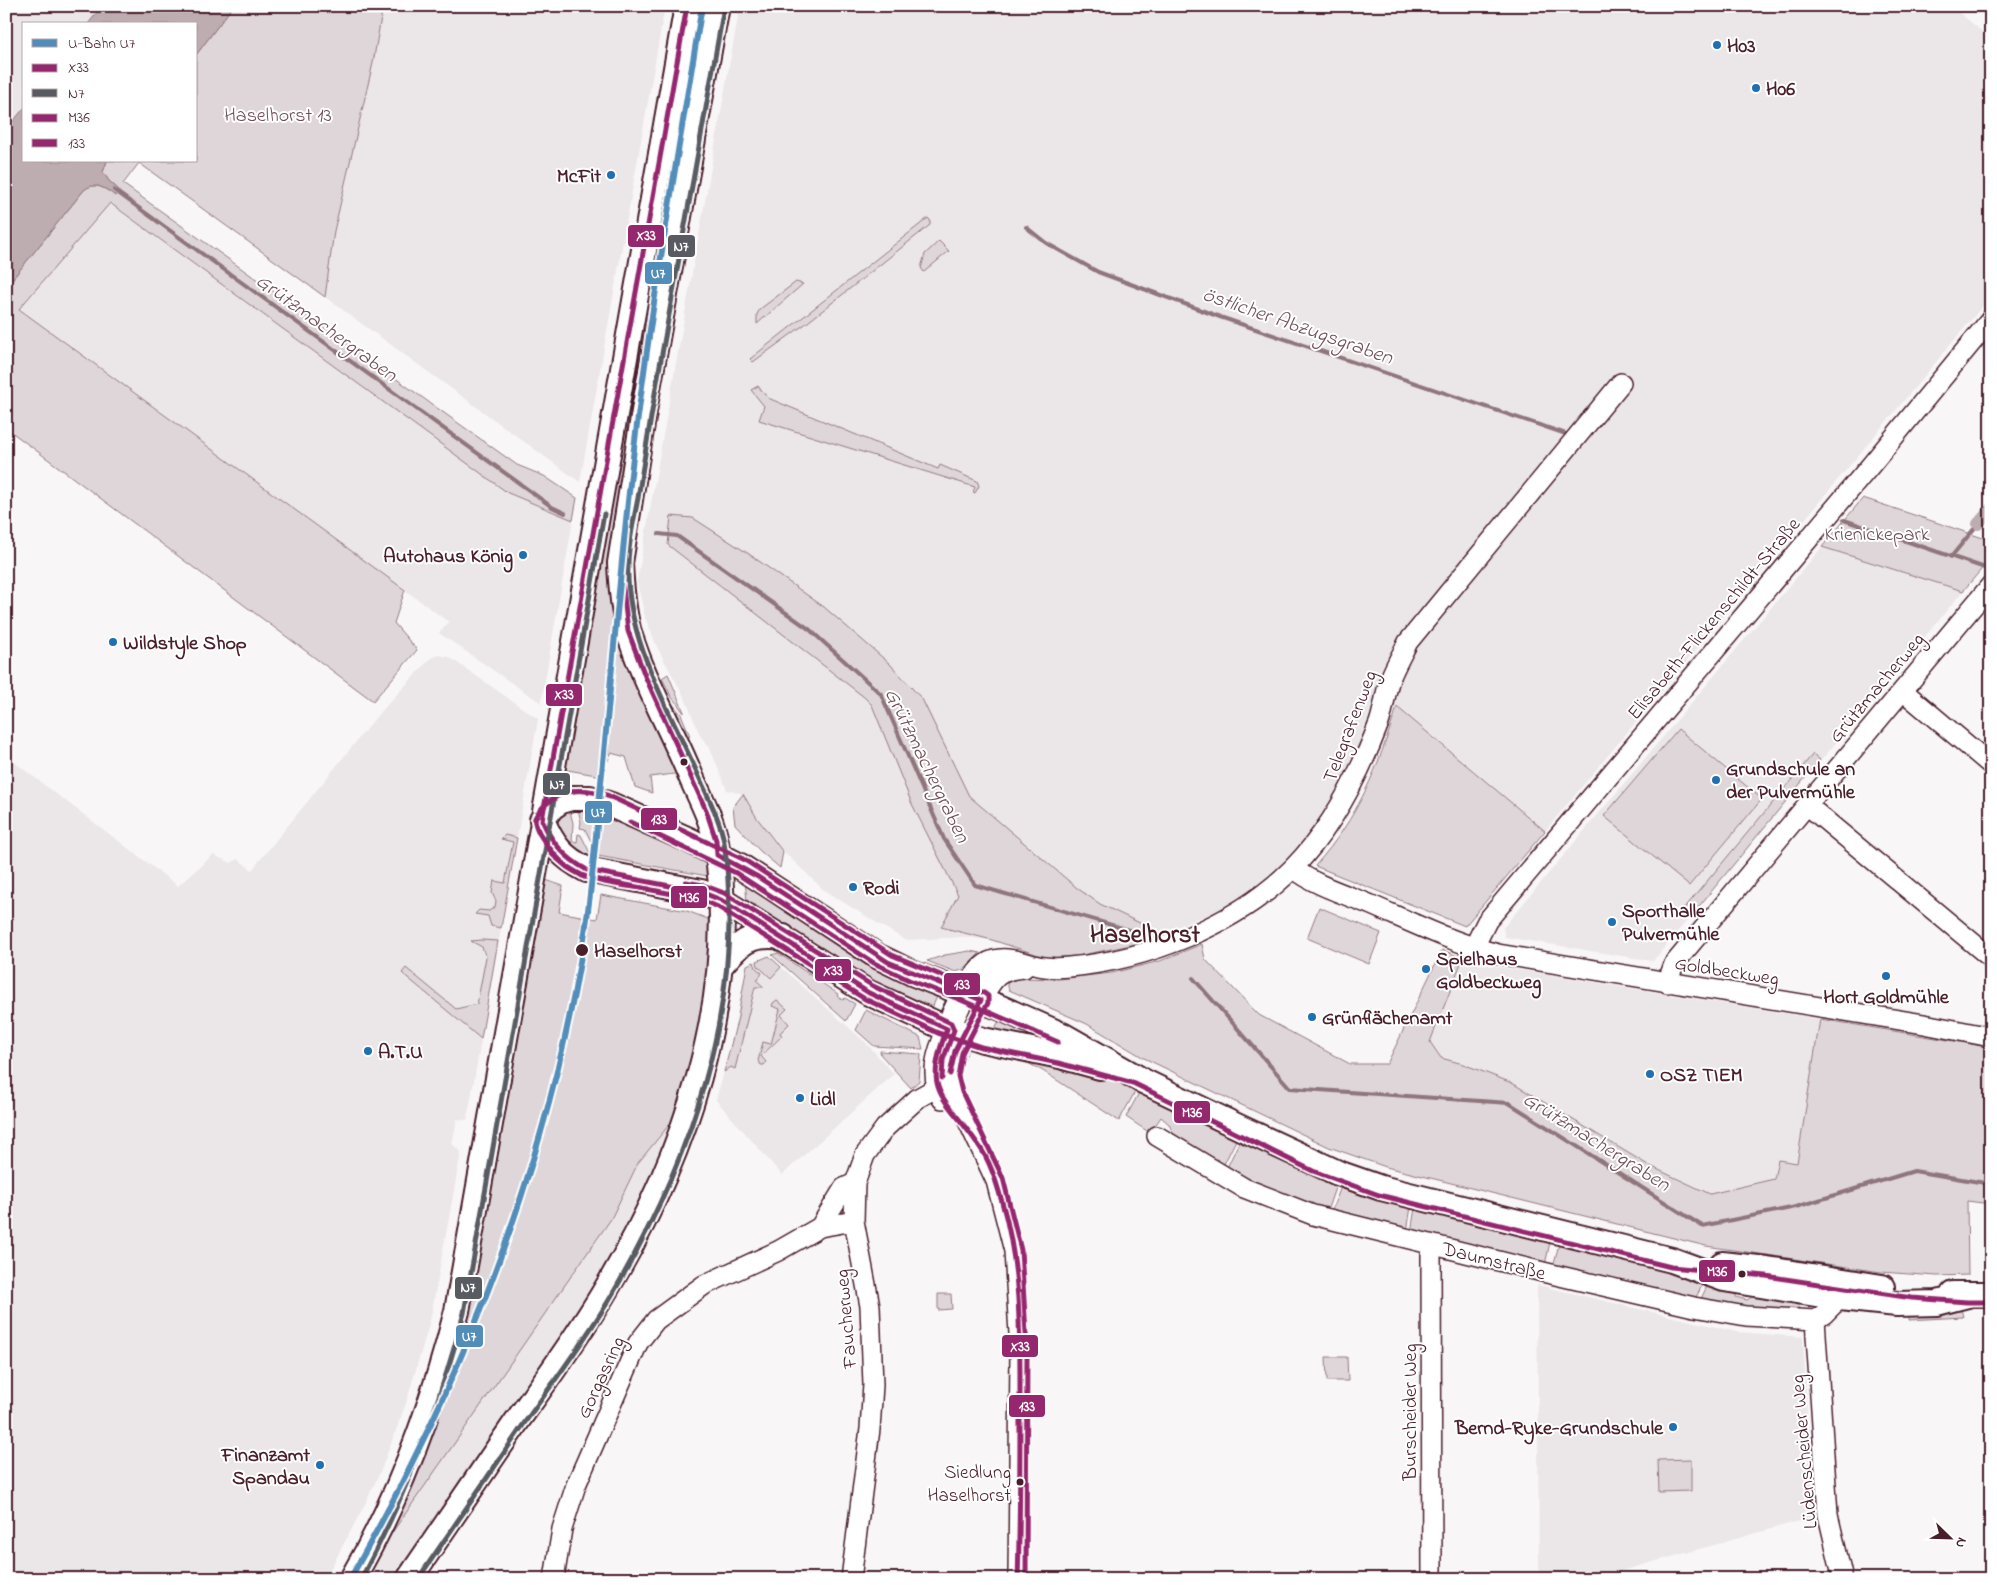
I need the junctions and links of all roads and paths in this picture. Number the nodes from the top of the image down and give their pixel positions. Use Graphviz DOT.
graph roads {
  1 [pos="687,6"];
  2 [pos="718,6"];
  3 [pos="1991,319"];
  4 [pos="1621,383"];
  5 [pos="617,400"];
  6 [pos="645,406"];
  7 [pos="1991,585"];
  8 [pos="1902,691"];
  9 [pos="1991,764"];
  10 [pos="1807,805"];
  11 [pos="542,820"];
  12 [pos="717,855"];
  13 [pos="1293,868"];
  14 [pos="721,900"];
  15 [pos="783,938"];
  16 [pos="1474,947"];
  17 [pos="1991,958"];
  18 [pos="720,966"];
  19 [pos="1666,983"];
  20 [pos="972,996"];
  21 [pos="955,1032"];
  22 [pos="1991,1037"];
  23 [pos="1136,1076"];
  24 [pos="936,1088"];
  25 [pos="1157,1136"];
  26 [pos="978,1143"];
  27 [pos="856,1183"];
  28 [pos="854,1221"];
  29 [pos="820,1227"];
  30 [pos="1433,1245"];
  31 [pos="1672,1260"];
  32 [pos="1979,1295"];
  33 [pos="1840,1298"];
  34 [pos="1815,1320"];
  35 [pos="352,1579"];
  36 [pos="409,1579"];
  37 [pos="554,1579"];
  38 [pos="851,1579"];
  39 [pos="1018,1579"];
  40 [pos="1432,1579"];
  41 [pos="1843,1579"];
  1 -- 5 [label="main road"];
  2 -- 6 [label="main road"];
  3 -- 16 [label="street, Elisabeth-Flickenschildt-Straße"];
  4 -- 13 [label="street, Telegrafenweg"];
  5 -- 6 [label="main road"];
  5 -- 11 [label="main road"];
  6 -- 12 [label="main road"];
  7 -- 8 [label="street, Grützmacherweg"];
  8 -- 9 [label="street"];
  8 -- 10 [label="street, Grützmacherweg"];
  10 -- 17 [label="street"];
  10 -- 19 [label="street, Grützmacherweg"];
  11 -- 12 [label="main road"];
  11 -- 14 [label="main road"];
  11 -- 35 [label="main road"];
  12 -- 14 [label="main road"];
  12 -- 20 [label="main road"];
  13 -- 16 [label="street, Goldbeckweg"];
  13 -- 20 [label="street, Telegrafenweg"];
  14 -- 15 [label="main road"];
  14 -- 18 [label="main road"];
  15 -- 18 [label="main road"];
  15 -- 21 [label="main road"];
  16 -- 19 [label="street, Goldbeckweg"];
  18 -- 36 [label="main road"];
  19 -- 22 [label="street, Goldbeckweg"];
  20 -- 21 [label="main road"];
  20 -- 23 [label="main road"];
  21 -- 23 [label="main road"];
  21 -- 24 [label="street"];
  21 -- 26 [label="street"];
  23 -- 31 [label="main road"];
  24 -- 26 [label="street"];
  24 -- 27 [label="street, Faucherweg"];
  25 -- 30 [label="street, Daumstraße"];
  26 -- 39 [label="street"];
  27 -- 28 [label="street, Faucherweg"];
  27 -- 29 [label="street, Gorgasring"];
  28 -- 29 [label="street, Gorgasring"];
  28 -- 38 [label="street, Faucherweg"];
  29 -- 37 [label="street, Gorgasring"];
  30 -- 34 [label="street, Daumstraße"];
  30 -- 40 [label="street, Burscheider Weg"];
  31 -- 32 [label="main road"];
  31 -- 33 [label="main road"];
  32 -- 33 [label="main road"];
  33 -- 34 [label="street"];
  34 -- 41 [label="street, Lüdenscheider Weg"];
}
